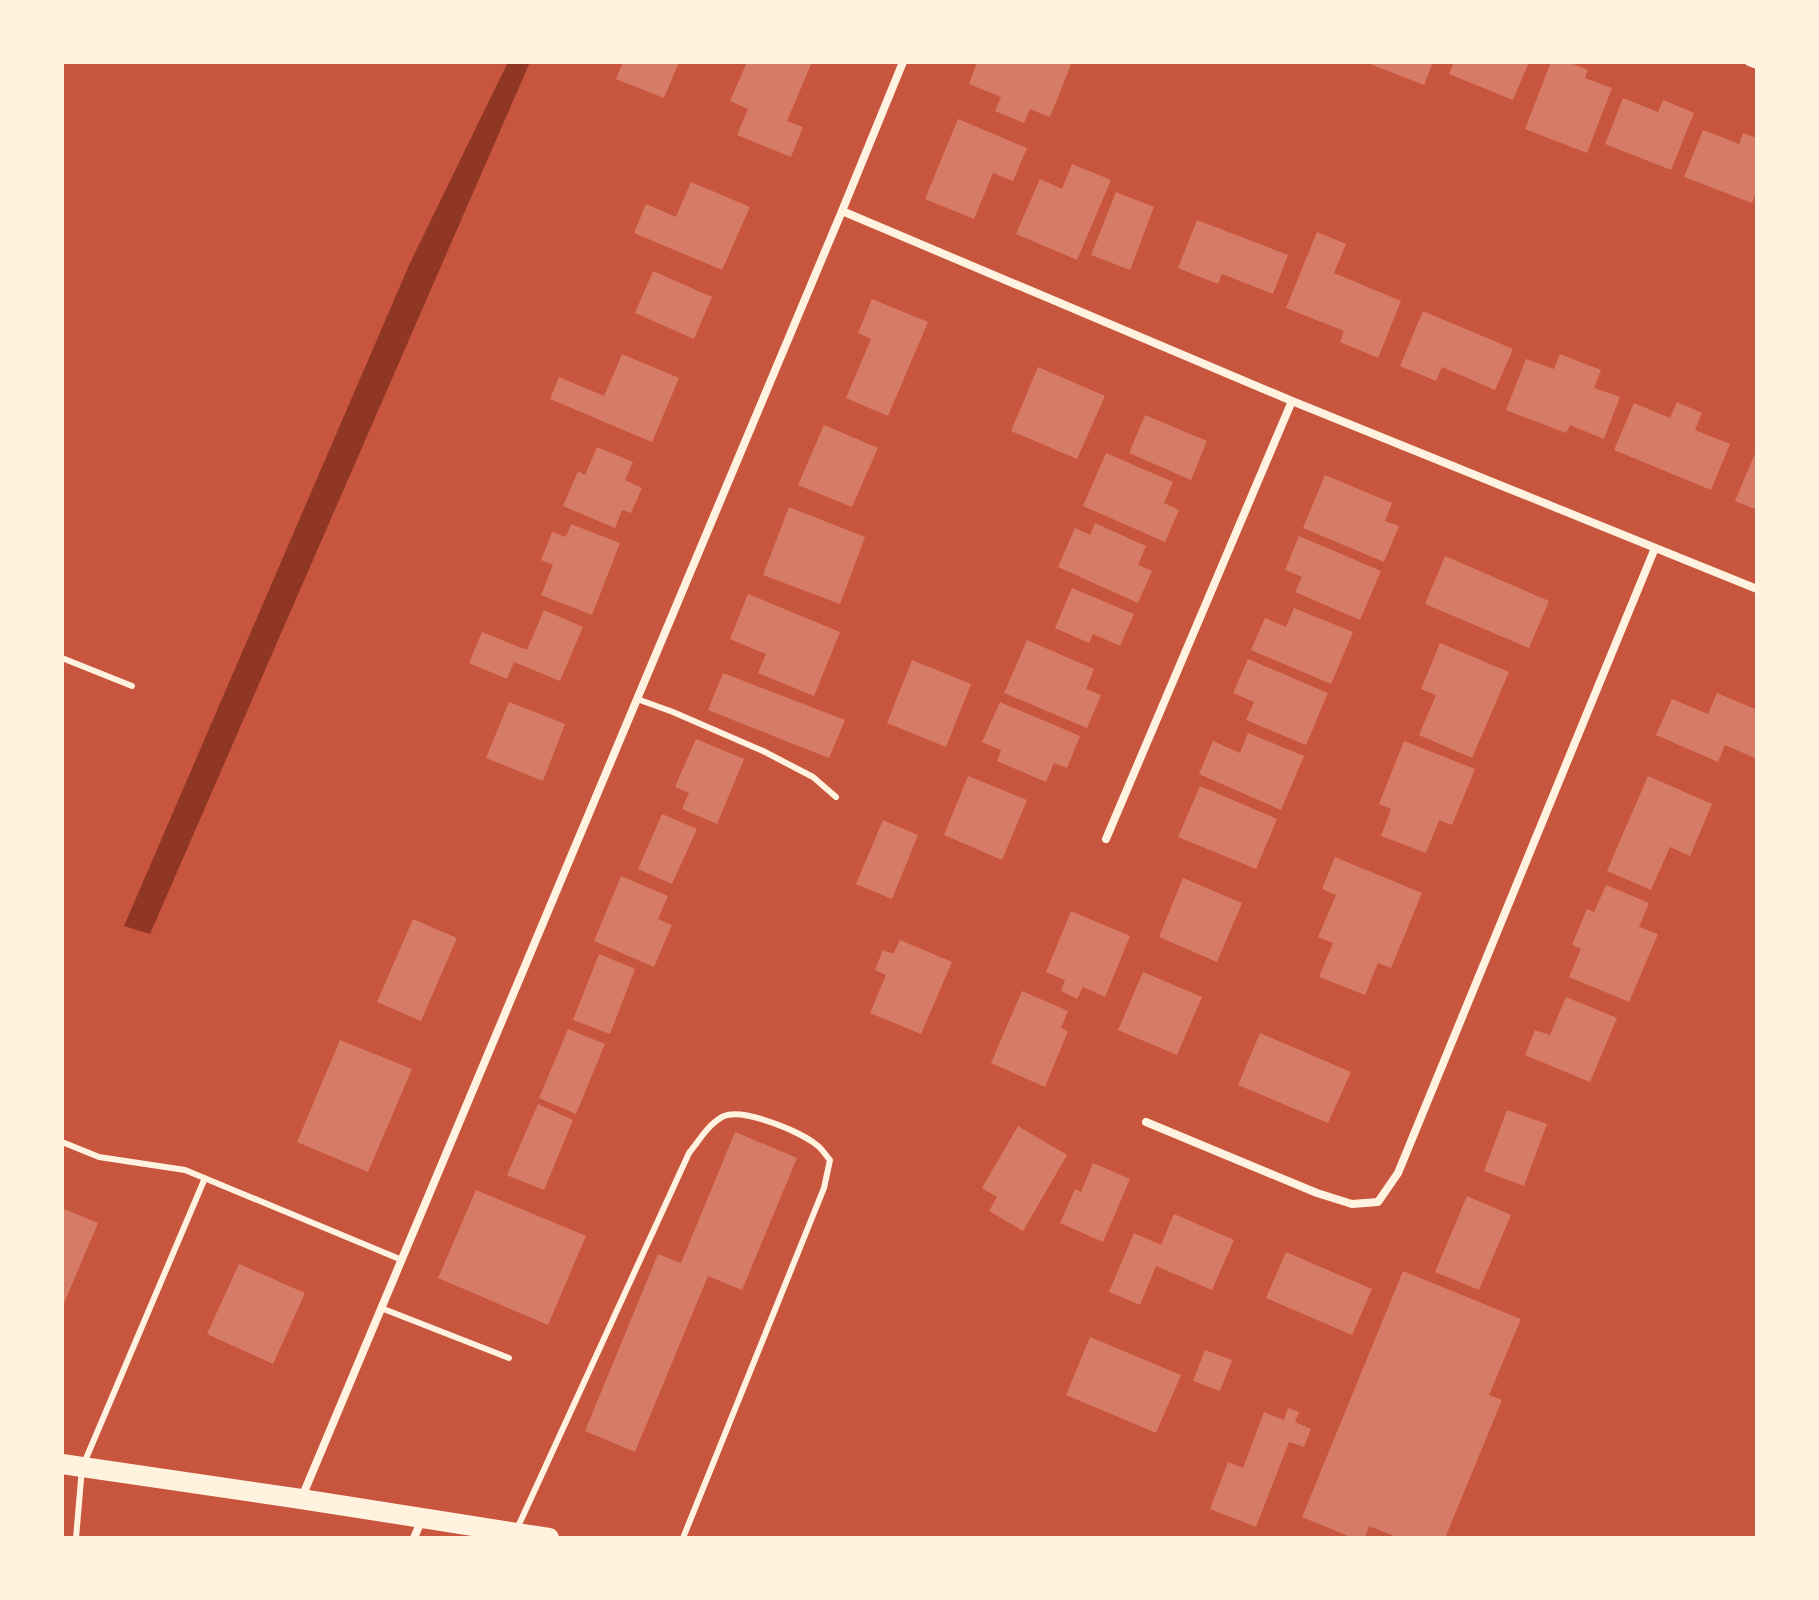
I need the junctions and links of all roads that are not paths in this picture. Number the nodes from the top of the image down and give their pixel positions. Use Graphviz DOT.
graph roads {
  1 [pos="903,62"];
  2 [pos="1749,62"];
  3 [pos="1757,65"];
  4 [pos="842,211"];
  5 [pos="1292,401"];
  6 [pos="1655,548"];
  7 [pos="1757,589"];
  8 [pos="62,658"];
  9 [pos="132,686"];
  10 [pos="637,699"];
  11 [pos="836,797"];
  12 [pos="1106,839"];
  13 [pos="1146,1122"];
  14 [pos="62,1142"];
  15 [pos="205,1178"];
  16 [pos="402,1260"];
  17 [pos="381,1308"];
  18 [pos="509,1358"];
  19 [pos="72,1466"];
  20 [pos="301,1499"];
  21 [pos="422,1518"];
  22 [pos="515,1533"];
  23 [pos="76,1538"];
  24 [pos="414,1538"];
  25 [pos="549,1538"];
  26 [pos="683,1538"];
  1 -- 4 [label="street"];
  2 -- 3 [label="street"];
  4 -- 5 [label="street"];
  4 -- 10 [label="street"];
  5 -- 6 [label="street"];
  5 -- 12 [label="street"];
  6 -- 7 [label="street"];
  6 -- 13 [label="street"];
  8 -- 9 [label="lane"];
  10 -- 11 [label="lane"];
  10 -- 16 [label="street"];
  14 -- 15 [label="lane"];
  15 -- 16 [label="lane"];
  15 -- 19 [label="lane"];
  16 -- 17 [label="street"];
  17 -- 18 [label="lane"];
  17 -- 20 [label="street"];
  19 -- 20 [label="main road"];
  19 -- 23 [label="lane"];
  20 -- 21 [label="main road"];
  21 -- 22 [label="main road"];
  21 -- 24 [label="street"];
  22 -- 25 [label="main road"];
  22 -- 26 [label="lane"];
}
